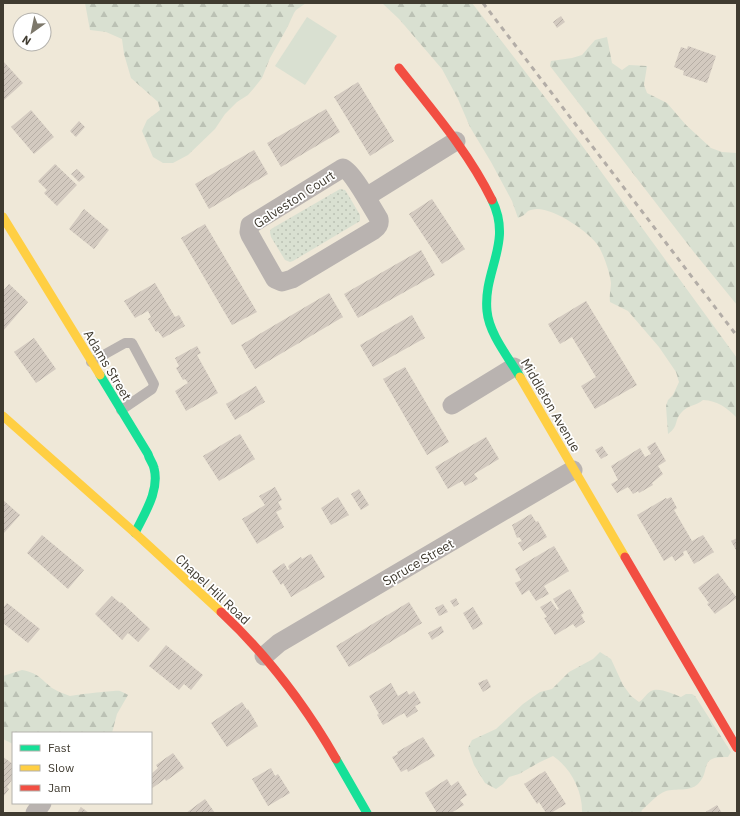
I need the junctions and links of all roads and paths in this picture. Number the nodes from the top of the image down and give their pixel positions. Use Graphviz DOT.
graph roads {
  1 [pos="399,68"];
  2 [pos="456,141"];
  3 [pos="366,197"];
  4 [pos="3,217"];
  5 [pos="92,362"];
  6 [pos="514,367"];
  7 [pos="452,405"];
  8 [pos="121,410"];
  9 [pos="3,416"];
  10 [pos="574,470"];
  11 [pos="134,532"];
  12 [pos="264,656"];
  13 [pos="737,748"];
  14 [pos="41,804"];
  15 [pos="36,813"];
  16 [pos="367,813"];
  1 -- 2 [label="street, Middleton Avenue"];
  2 -- 3 [label="street"];
  2 -- 6 [label="street, Middleton Avenue"];
  3 -- 3 [label="street, Galveston Court"];
  4 -- 5 [label="street, Adams Street"];
  5 -- 8 [label="street, Adams Street"];
  5 -- 8 [label="lane"];
  6 -- 7 [label="street"];
  6 -- 10 [label="street, Middleton Avenue"];
  8 -- 11 [label="street, Adams Street"];
  9 -- 11 [label="street, Chapel Hill Road"];
  10 -- 12 [label="street, Spruce Street"];
  10 -- 13 [label="street, Middleton Avenue"];
  11 -- 12 [label="street, Chapel Hill Road"];
  12 -- 16 [label="street, Chapel Hill Road"];
  14 -- 15 [label="street"];
}
